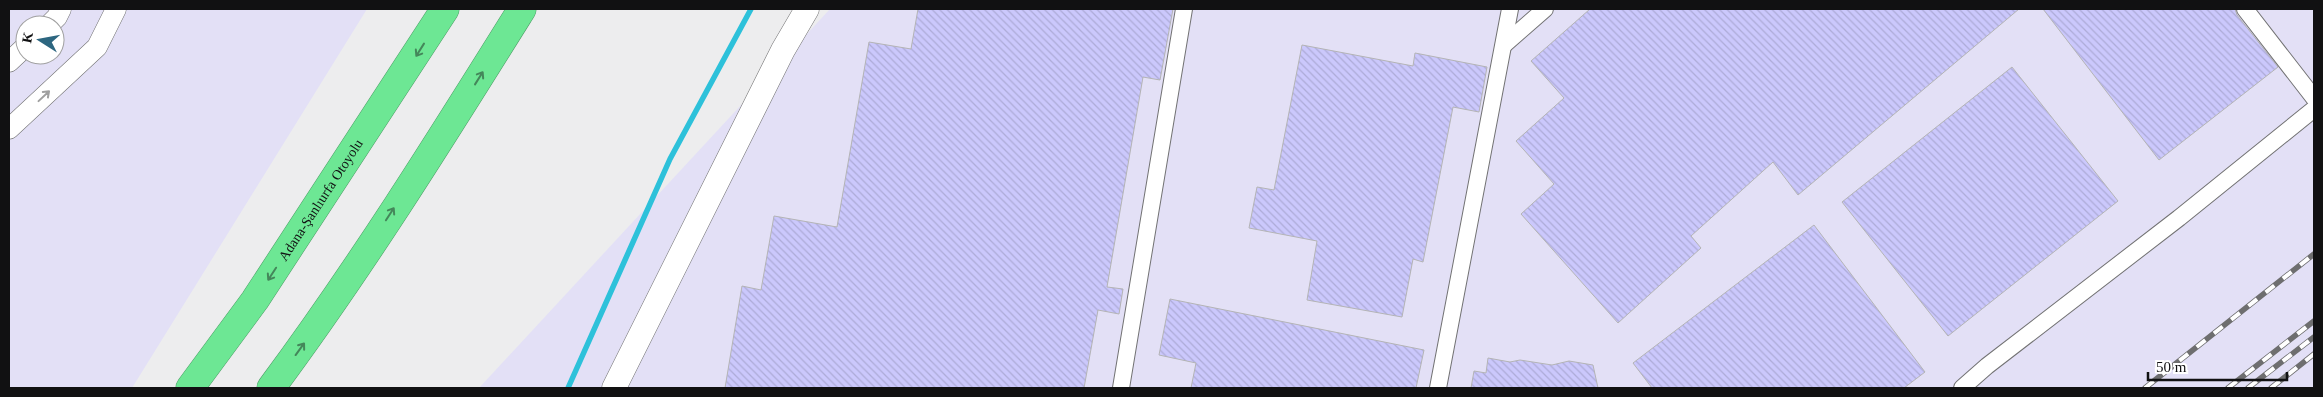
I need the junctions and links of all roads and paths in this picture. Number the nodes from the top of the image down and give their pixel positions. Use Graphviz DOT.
graph roads {
  1 [pos="116,9"];
  2 [pos="445,9"];
  3 [pos="522,9"];
  4 [pos="807,9"];
  5 [pos="1184,9"];
  6 [pos="1510,9"];
  7 [pos="1545,9"];
  8 [pos="2245,9"];
  9 [pos="1505,44"];
  10 [pos="2314,98"];
  11 [pos="2314,109"];
  12 [pos="9,129"];
  13 [pos="190,388"];
  14 [pos="271,388"];
  15 [pos="614,388"];
  16 [pos="1121,388"];
  17 [pos="1438,388"];
  18 [pos="1962,388"];
  12 -- 1 [label="street, one-way"];
  2 -- 13 [label="highway, Adana-Şanlıurfa Otoyolu, one-way"];
  14 -- 3 [label="highway, one-way"];
  4 -- 15 [label="main road"];
  5 -- 16 [label="street"];
  6 -- 9 [label="street"];
  7 -- 9 [label="street"];
  8 -- 10 [label="street"];
  9 -- 17 [label="street"];
  11 -- 18 [label="street"];
}
